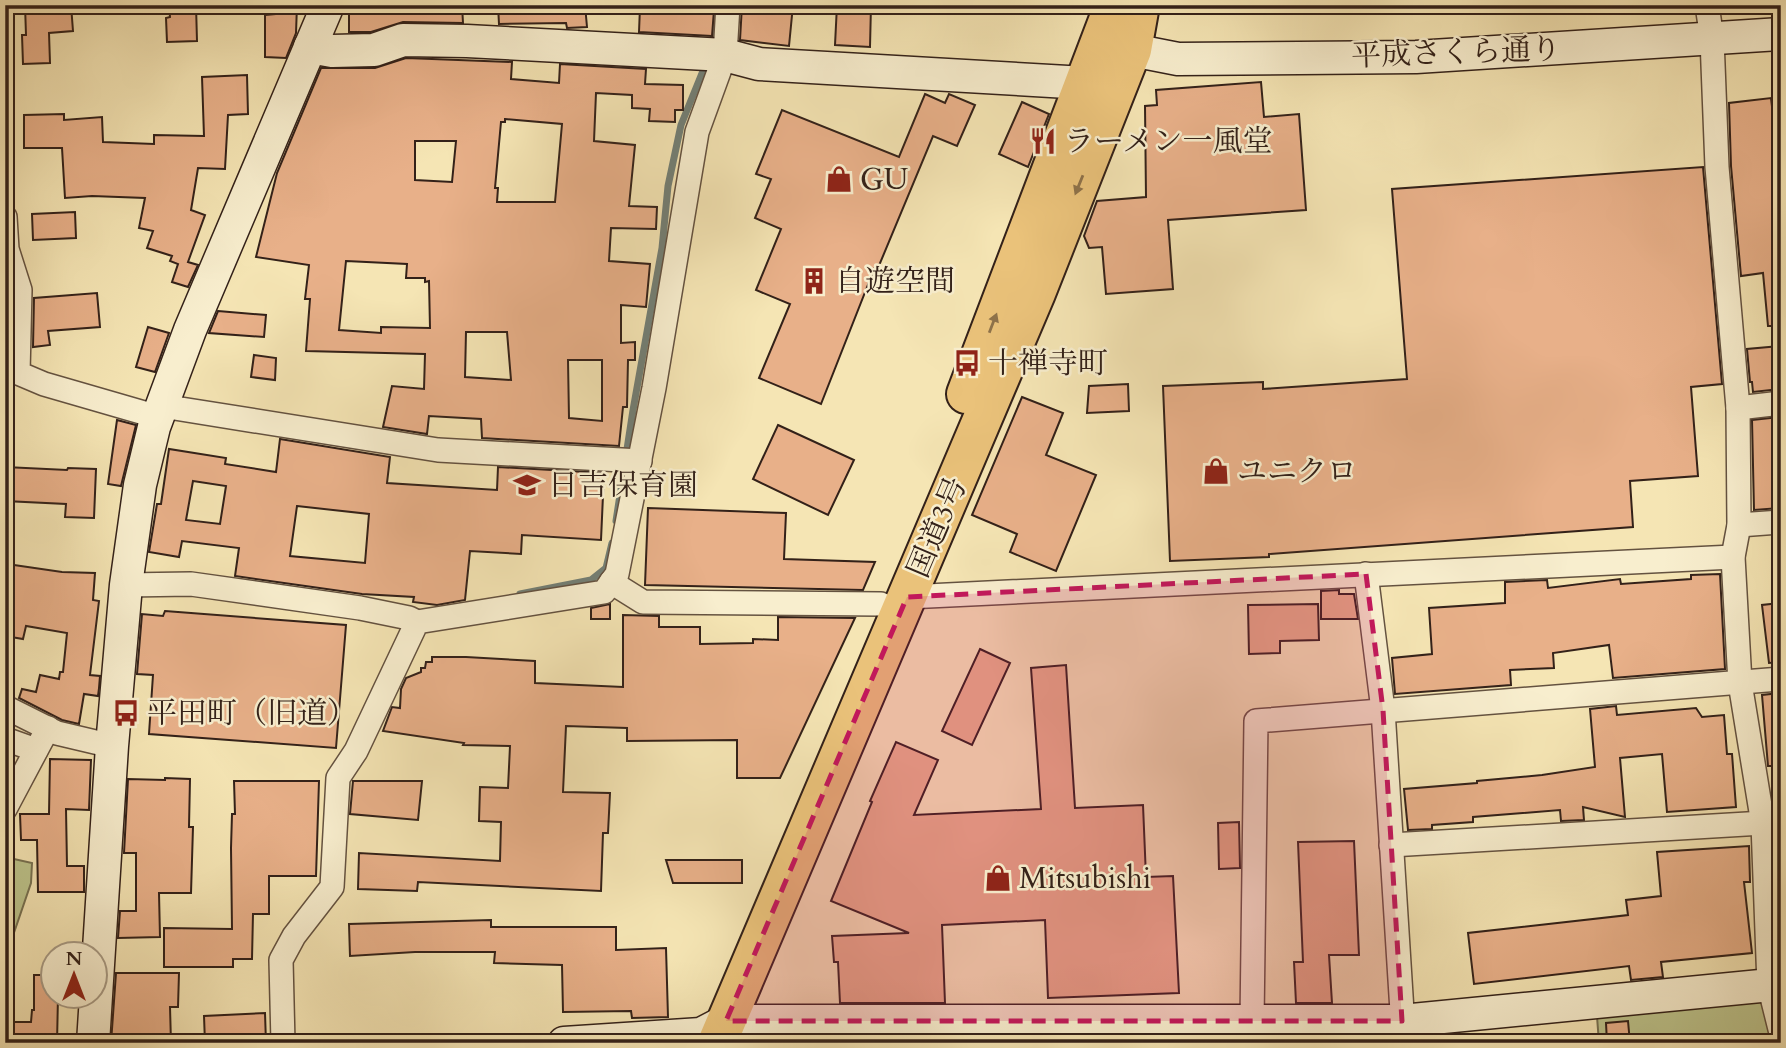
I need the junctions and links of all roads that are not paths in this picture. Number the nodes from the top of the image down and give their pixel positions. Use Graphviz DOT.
graph roads {
  1 [pos="328,5"];
  2 [pos="728,5"];
  3 [pos="1114,5"];
  4 [pos="1140,5"];
  5 [pos="1707,5"];
  6 [pos="1781,34"];
  7 [pos="1712,39"];
  8 [pos="310,47"];
  9 [pos="1132,50"];
  10 [pos="725,55"];
  11 [pos="1085,83"];
  12 [pos="5,217"];
  13 [pos="7,257"];
  14 [pos="12,375"];
  15 [pos="1781,403"];
  16 [pos="1738,408"];
  17 [pos="160,412"];
  18 [pos="640,461"];
  19 [pos="1781,523"];
  20 [pos="1739,526"];
  21 [pos="1733,557"];
  22 [pos="1366,574"];
  23 [pos="611,582"];
  24 [pos="126,585"];
  25 [pos="894,601"];
  26 [pos="417,622"];
  27 [pos="1781,679"];
  28 [pos="1740,683"];
  29 [pos="5,707"];
  30 [pos="1383,710"];
  31 [pos="48,728"];
  32 [pos="5,739"];
  33 [pos="112,746"];
  34 [pos="36,750"];
  35 [pos="5,809"];
  36 [pos="1772,823"];
  37 [pos="1391,845"];
  38 [pos="1775,984"];
  39 [pos="1252,1021"];
  40 [pos="1403,1032"];
  41 [pos="1781,1033"];
  42 [pos="710,1035"];
  43 [pos="93,1043"];
  44 [pos="283,1043"];
  45 [pos="564,1043"];
  1 -- 8 [label="street"];
  2 -- 10 [label="street"];
  3 -- 11 [label="highway, 国道3号"];
  4 -- 9 [label="highway, 国道3号"];
  5 -- 7 [label="street"];
  6 -- 7 [label="street, 平成さくら通り"];
  7 -- 9 [label="street, 平成さくら通り"];
  7 -- 16 [label="street"];
  8 -- 10 [label="street"];
  8 -- 17 [label="street"];
  9 -- 11 [label="street"];
  9 -- 25 [label="highway, 国道3号, one-way"];
  10 -- 11 [label="street"];
  10 -- 18 [label="street"];
  25 -- 11 [label="highway, 国道3号, one-way"];
  12 -- 13 [label="street"];
  13 -- 14 [label="street"];
  14 -- 17 [label="street"];
  15 -- 16 [label="street"];
  16 -- 20 [label="street"];
  17 -- 18 [label="street"];
  17 -- 24 [label="street"];
  18 -- 23 [label="street"];
  19 -- 20 [label="street"];
  20 -- 21 [label="street"];
  21 -- 22 [label="street"];
  21 -- 28 [label="street"];
  22 -- 25 [label="street"];
  22 -- 30 [label="street"];
  23 -- 25 [label="street"];
  23 -- 26 [label="street"];
  24 -- 26 [label="street"];
  24 -- 33 [label="street"];
  25 -- 42 [label="highway, 国道3号"];
  26 -- 44 [label="street"];
  27 -- 28 [label="street"];
  28 -- 30 [label="street"];
  28 -- 36 [label="street"];
  29 -- 31 [label="street"];
  30 -- 37 [label="street"];
  30 -- 39 [label="street"];
  31 -- 33 [label="street"];
  31 -- 34 [label="street"];
  32 -- 34 [label="street"];
  33 -- 43 [label="street"];
  34 -- 35 [label="street"];
  36 -- 37 [label="street"];
  36 -- 38 [label="street"];
  37 -- 40 [label="street"];
  38 -- 40 [label="street"];
  38 -- 41 [label="street"];
  39 -- 40 [label="street"];
  39 -- 42 [label="street"];
  42 -- 45 [label="street"];
}
